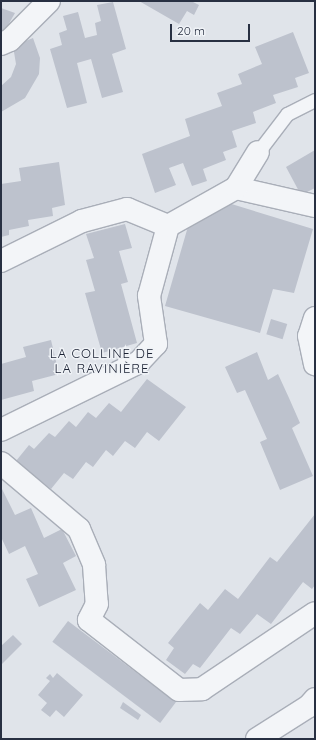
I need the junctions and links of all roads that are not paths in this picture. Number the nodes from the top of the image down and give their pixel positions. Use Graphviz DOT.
graph roads {
  1 [pos="49,1"];
  2 [pos="1,44"];
  3 [pos="315,100"];
  4 [pos="258,152"];
  5 [pos="236,188"];
  6 [pos="315,206"];
  7 [pos="168,226"];
  8 [pos="1,261"];
  9 [pos="315,318"];
  10 [pos="315,364"];
  11 [pos="1,430"];
  12 [pos="1,462"];
  13 [pos="315,613"];
  14 [pos="315,699"];
  15 [pos="257,739"];
  1 -- 2 [label="street"];
  3 -- 4 [label="lane"];
  4 -- 5 [label="street"];
  5 -- 6 [label="street"];
  5 -- 7 [label="street"];
  7 -- 8 [label="street"];
  7 -- 11 [label="street"];
  9 -- 10 [label="street"];
  12 -- 13 [label="street"];
  14 -- 15 [label="street"];
}
